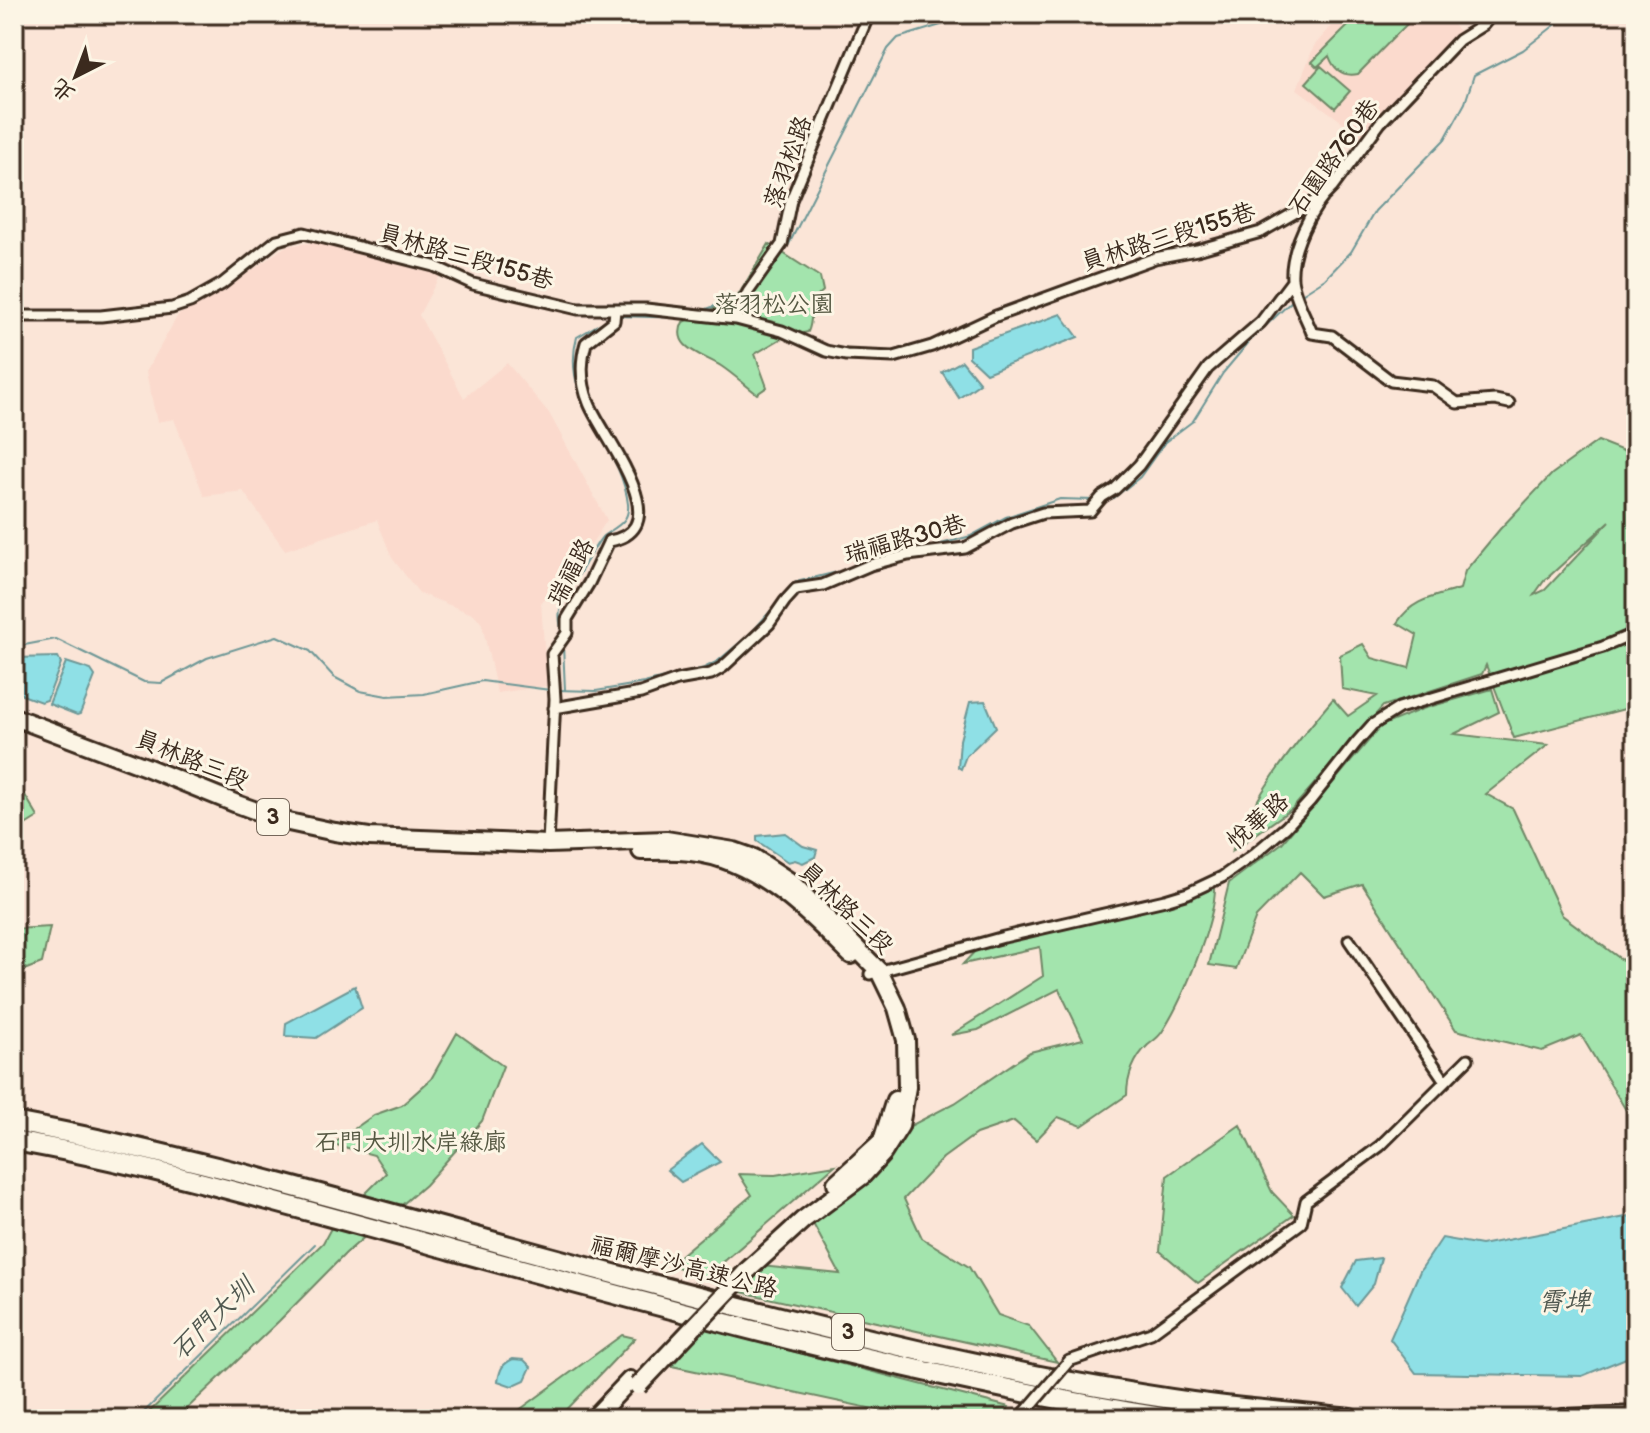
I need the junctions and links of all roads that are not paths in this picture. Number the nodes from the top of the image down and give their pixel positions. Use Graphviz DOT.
graph roads {
  1 [pos="869,14"];
  2 [pos="1492,14"];
  3 [pos="1324,196"];
  4 [pos="1292,281"];
  5 [pos="614,314"];
  6 [pos="14,316"];
  7 [pos="736,319"];
  8 [pos="1509,403"];
  9 [pos="1636,633"];
  10 [pos="554,708"];
  11 [pos="14,717"];
  12 [pos="548,844"];
  13 [pos="1349,940"];
  14 [pos="874,972"];
  15 [pos="1468,1059"];
  16 [pos="1445,1081"];
  17 [pos="14,1122"];
  18 [pos="14,1141"];
  19 [pos="1636,1416"];
  20 [pos="1020,1417"];
  21 [pos="598,1418"];
  22 [pos="1173,1419"];
  23 [pos="1350,1419"];
  24 [pos="1564,1419"];
  1 -- 7 [label="street, 落羽松路"];
  2 -- 3 [label="street, 石園路760巷"];
  3 -- 4 [label="street, 石園路760巷"];
  3 -- 7 [label="street, 員林路三段155巷"];
  4 -- 8 [label="street"];
  4 -- 10 [label="street, 瑞福路30巷"];
  5 -- 6 [label="street, 員林路三段155巷"];
  5 -- 7 [label="street, 員林路三段155巷"];
  5 -- 10 [label="street, 瑞福路"];
  9 -- 14 [label="street, 悅華路"];
  10 -- 12 [label="street, 瑞福路"];
  11 -- 12 [label="main road, 員林路三段 / 3"];
  12 -- 14 [label="main road, 員林路三段 / 3"];
  13 -- 16 [label="street"];
  14 -- 21 [label="main road, 員林路三段 / 3, bridge"];
  15 -- 16 [label="street"];
  16 -- 20 [label="street, bridge"];
  17 -- 23 [label="highway, 福爾摩沙高速公路 / 3"];
  18 -- 22 [label="highway, 福爾摩沙高速公路 / 3"];
  19 -- 24 [label="highway"];
}
